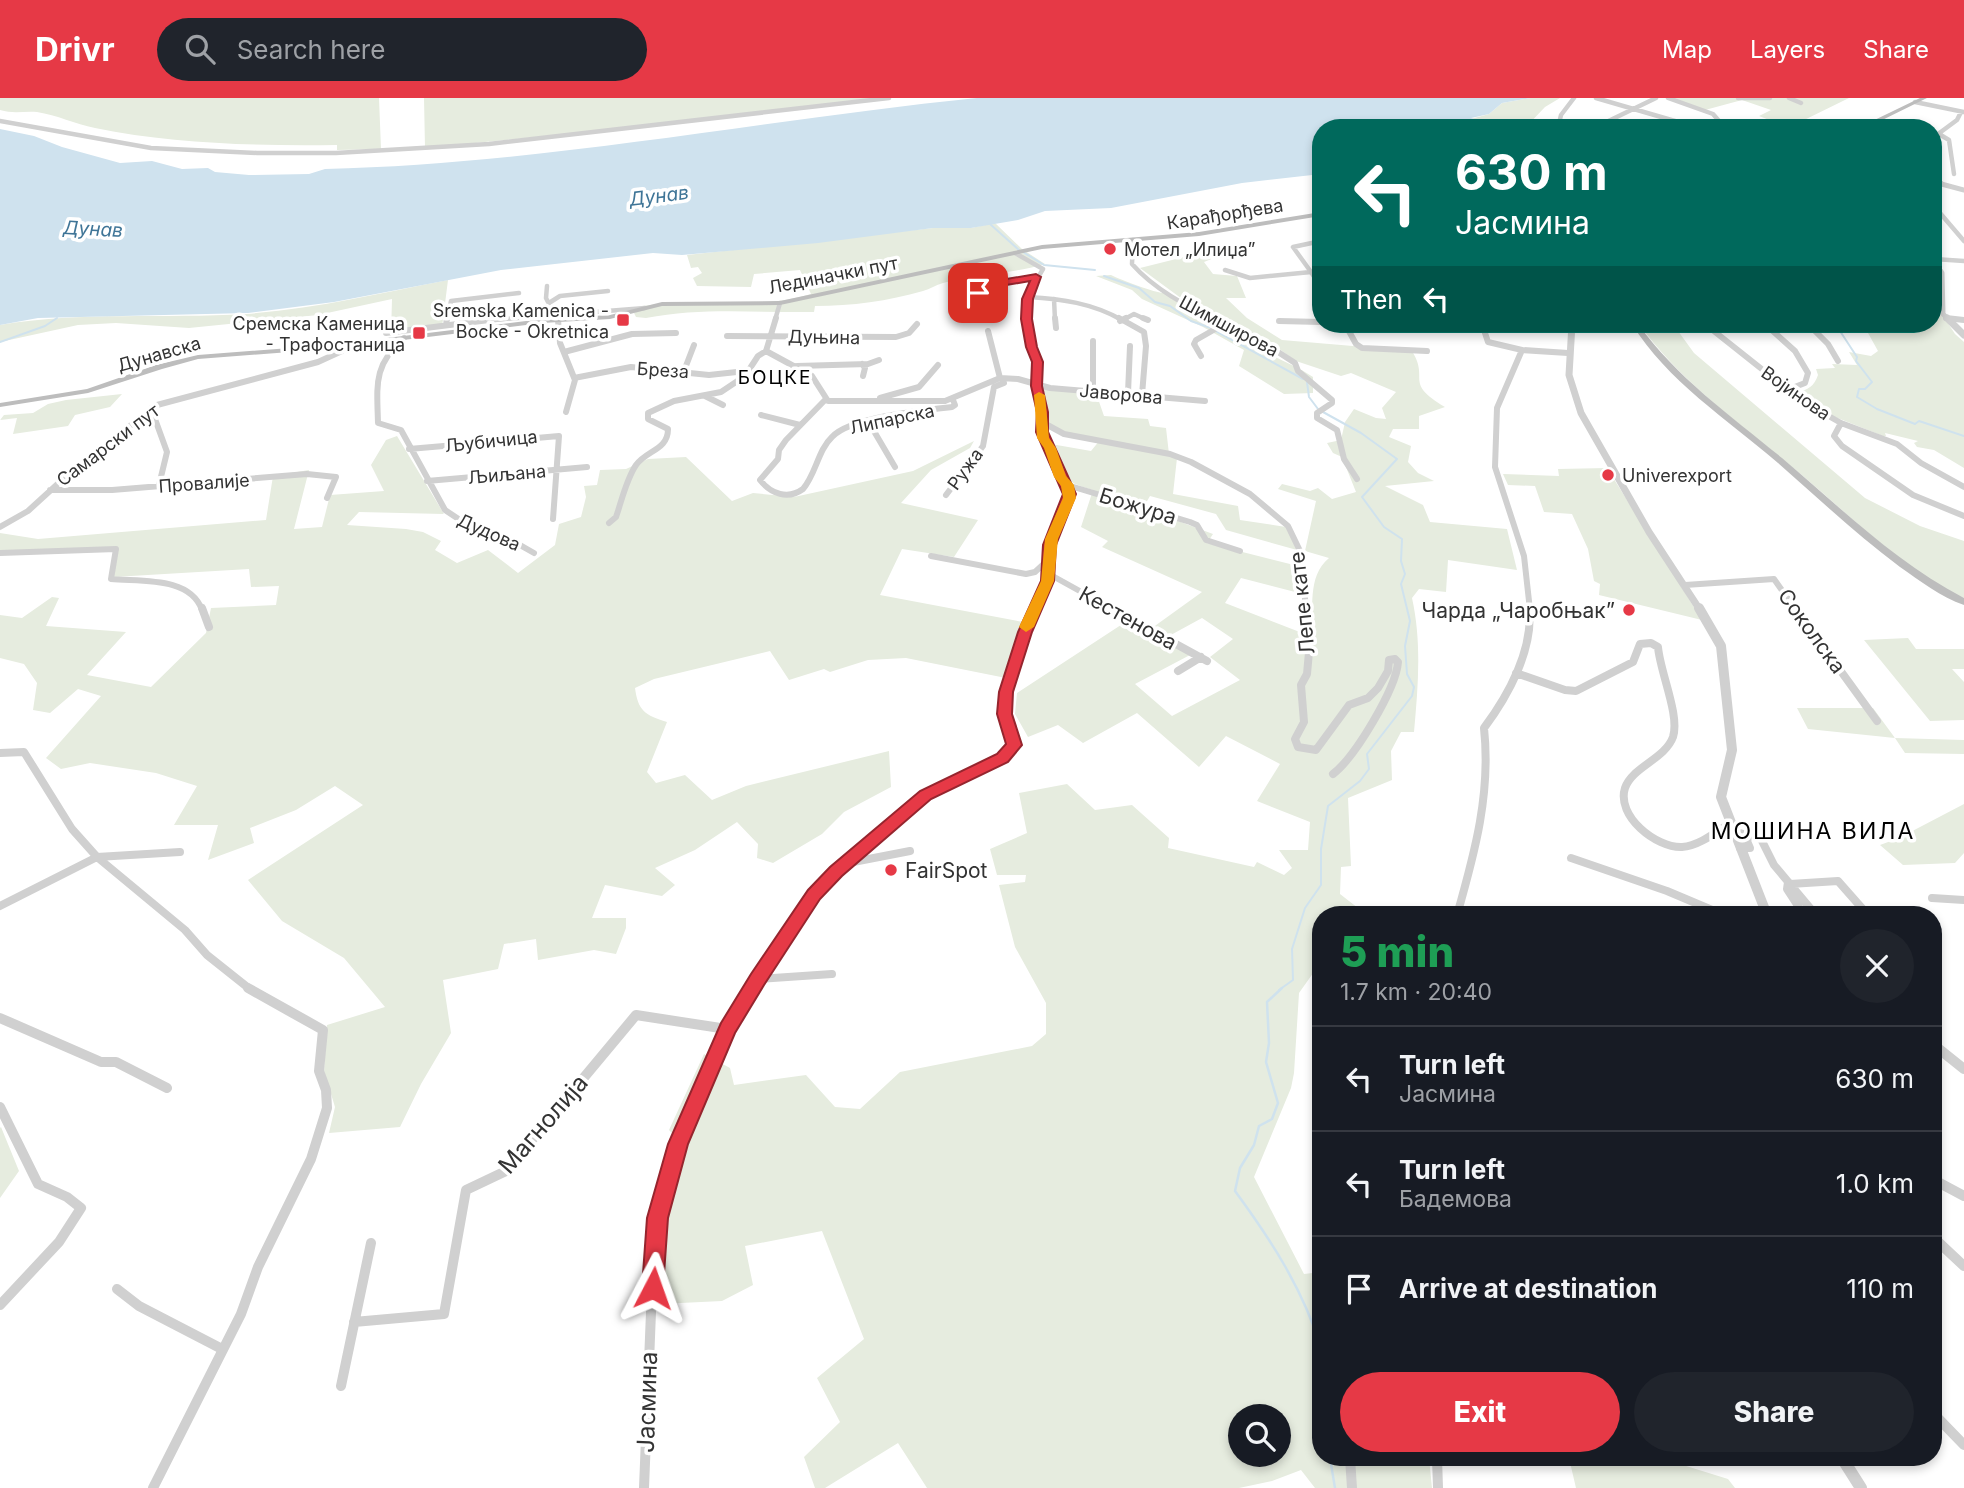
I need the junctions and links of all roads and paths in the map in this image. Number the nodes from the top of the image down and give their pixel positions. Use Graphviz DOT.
graph roads {
  1 [pos="889,98"];
  2 [pos="1574,98"];
  3 [pos="1596,98"];
  4 [pos="1656,98"];
  5 [pos="1668,98"];
  6 [pos="1738,98"];
  7 [pos="1770,98"];
  8 [pos="1789,98"];
  9 [pos="1924,98"];
  10 [pos="1915,102"];
  11 [pos="1801,103"];
  12 [pos="1631,109"];
  13 [pos="1962,112"];
  14 [pos="1560,119"];
  15 [pos="1612,119"];
  16 [pos="1665,119"];
  17 [pos="1717,119"];
  18 [pos="1880,119"];
  19 [pos="0,121"];
  20 [pos="1942,131"];
  21 [pos="1942,138"];
  22 [pos="1954,174"];
  23 [pos="1942,184"];
  24 [pos="1964,190"];
  25 [pos="1312,215"];
  26 [pos="1942,215"];
  27 [pos="1133,240"];
  28 [pos="1964,241"];
  29 [pos="1312,243"];
  30 [pos="1017,252"];
  31 [pos="1942,261"];
  32 [pos="1964,261"];
  33 [pos="1225,270"];
  34 [pos="1311,272"];
  35 [pos="1942,276"];
  36 [pos="1036,277"];
  37 [pos="547,286"];
  38 [pos="608,291"];
  39 [pos="520,293"];
  40 [pos="1028,297"];
  41 [pos="1054,299"];
  42 [pos="549,303"];
  43 [pos="780,303"];
  44 [pos="645,308"];
  45 [pos="1942,308"];
  46 [pos="1942,308"];
  47 [pos="548,314"];
  48 [pos="986,315"];
  49 [pos="1213,318"];
  50 [pos="1946,318"];
  51 [pos="386,320"];
  52 [pos="558,320"];
  53 [pos="1148,320"];
  54 [pos="1964,320"];
  55 [pos="1120,321"];
  56 [pos="1279,321"];
  57 [pos="1312,322"];
  58 [pos="917,324"];
  59 [pos="446,326"];
  60 [pos="1056,328"];
  61 [pos="988,331"];
  62 [pos="676,333"];
  63 [pos="1350,333"];
  64 [pos="1485,333"];
  65 [pos="1571,333"];
  66 [pos="1642,333"];
  67 [pos="1716,333"];
  68 [pos="1775,333"];
  69 [pos="1817,333"];
  70 [pos="1964,335"];
  71 [pos="727,336"];
  72 [pos="771,337"];
  73 [pos="404,338"];
  74 [pos="1093,341"];
  75 [pos="344,345"];
  76 [pos="694,345"];
  77 [pos="1130,345"];
  78 [pos="329,347"];
  79 [pos="1522,350"];
  80 [pos="766,351"];
  81 [pos="1427,351"];
  82 [pos="564,352"];
  83 [pos="1568,353"];
  84 [pos="1202,356"];
  85 [pos="879,360"];
  86 [pos="1838,360"];
  87 [pos="862,364"];
  88 [pos="938,365"];
  89 [pos="797,366"];
  90 [pos="752,368"];
  91 [pos="684,370"];
  92 [pos="863,376"];
  93 [pos="574,378"];
  94 [pos="1000,378"];
  95 [pos="1020,380"];
  96 [pos="1037,386"];
  97 [pos="1093,390"];
  98 [pos="1787,390"];
  99 [pos="1128,393"];
  100 [pos="1142,395"];
  101 [pos="707,398"];
  102 [pos="825,400"];
  103 [pos="953,400"];
  104 [pos="1205,401"];
  105 [pos="853,403"];
  106 [pos="0,405"];
  107 [pos="723,405"];
  108 [pos="151,408"];
  109 [pos="566,412"];
  110 [pos="714,412"];
  111 [pos="761,415"];
  112 [pos="868,421"];
  113 [pos="1042,422"];
  114 [pos="1841,423"];
  115 [pos="800,425"];
  116 [pos="409,449"];
  117 [pos="587,467"];
  118 [pos="895,467"];
  119 [pos="556,470"];
  120 [pos="1357,479"];
  121 [pos="427,481"];
  122 [pos="159,485"];
  123 [pos="1068,485"];
  124 [pos="1964,487"];
  125 [pos="50,490"];
  126 [pos="946,495"];
  127 [pos="327,498"];
  128 [pos="1964,516"];
  129 [pos="552,519"];
  130 [pos="609,523"];
  131 [pos="0,527"];
  132 [pos="1240,551"];
  133 [pos="0,553"];
  134 [pos="534,553"];
  135 [pos="931,556"];
  136 [pos="1048,560"];
  137 [pos="1049,573"];
  138 [pos="1685,585"];
  139 [pos="1964,602"];
  140 [pos="209,626"];
  141 [pos="1178,671"];
  142 [pos="1516,673"];
  143 [pos="1877,721"];
  144 [pos="0,753"];
  145 [pos="1333,774"];
  146 [pos="1736,829"];
  147 [pos="910,851"];
  148 [pos="180,852"];
  149 [pos="97,857"];
  150 [pos="1571,858"];
  151 [pos="845,864"];
  152 [pos="1789,883"];
  153 [pos="1932,898"];
  154 [pos="1964,900"];
  155 [pos="0,906"];
  156 [pos="1460,906"];
  157 [pos="1703,906"];
  158 [pos="1763,906"];
  159 [pos="1798,906"];
  160 [pos="1808,906"];
  161 [pos="1861,906"];
  162 [pos="832,974"];
  163 [pos="757,979"];
  164 [pos="0,1018"];
  165 [pos="727,1029"];
  166 [pos="1942,1051"];
  167 [pos="1964,1069"];
  168 [pos="167,1088"];
  169 [pos="0,1107"];
  170 [pos="1942,1184"];
  171 [pos="1964,1196"];
  172 [pos="371,1242"];
  173 [pos="1942,1245"];
  174 [pos="1964,1266"];
  175 [pos="117,1289"];
  176 [pos="0,1305"];
  177 [pos="354,1322"];
  178 [pos="222,1349"];
  179 [pos="341,1386"];
  180 [pos="1942,1423"];
  181 [pos="1964,1446"];
  182 [pos="1351,1466"];
  183 [pos="1437,1466"];
  184 [pos="1848,1466"];
  185 [pos="153,1488"];
  186 [pos="644,1488"];
  187 [pos="1352,1488"];
  188 [pos="1438,1488"];
  189 [pos="1861,1488"];
  1 -- 19 [label="street"];
  2 -- 14 [label="street"];
  3 -- 12 [label="street"];
  4 -- 12 [label="street"];
  5 -- 17 [label="street"];
  6 -- 7 [label="street"];
  8 -- 11 [label="street"];
  9 -- 10 [label="main road"];
  10 -- 13 [label="street"];
  10 -- 18 [label="main road"];
  12 -- 15 [label="street"];
  12 -- 16 [label="street"];
  13 -- 20 [label="street"];
  21 -- 22 [label="street"];
  23 -- 24 [label="street"];
  25 -- 27 [label="main road, Карађорђева"];
  26 -- 28 [label="street"];
  27 -- 30 [label="main road, Лединачки пут"];
  27 -- 49 [label="street, Шимширова"];
  29 -- 34 [label="street"];
  30 -- 36 [label="street"];
  30 -- 43 [label="main road, Лединачки пут"];
  31 -- 32 [label="street"];
  33 -- 34 [label="street"];
  35 -- 46 [label="street"];
  36 -- 40 [label="street"];
  36 -- 48 [label="street"];
  37 -- 42 [label="street"];
  38 -- 42 [label="street"];
  39 -- 59 [label="street"];
  40 -- 41 [label="street"];
  40 -- 96 [label="street"];
  41 -- 55 [label="street"];
  41 -- 60 [label="street"];
  42 -- 47 [label="street"];
  43 -- 44 [label="main road, Лединачки пут"];
  43 -- 72 [label="street"];
  44 -- 47 [label="street"];
  44 -- 52 [label="main road, Лединачки пут"];
  45 -- 50 [label="street"];
  47 -- 59 [label="street"];
  49 -- 84 [label="street"];
  49 -- 120 [label="street, Шимширова"];
  50 -- 54 [label="street"];
  50 -- 70 [label="street"];
  51 -- 59 [label="street"];
  52 -- 73 [label="main road, Лединачки пут"];
  52 -- 82 [label="street"];
  53 -- 55 [label="street"];
  55 -- 100 [label="street"];
  56 -- 57 [label="street"];
  58 -- 72 [label="street, Дуњина"];
  61 -- 94 [label="street"];
  62 -- 82 [label="street"];
  63 -- 81 [label="street"];
  64 -- 79 [label="street"];
  65 -- 83 [label="street"];
  66 -- 139 [label="main road"];
  67 -- 98 [label="street, Војинова"];
  68 -- 98 [label="street"];
  69 -- 86 [label="street"];
  71 -- 72 [label="street, Дуњина"];
  72 -- 80 [label="street"];
  73 -- 75 [label="main road, Лединачки пут"];
  73 -- 116 [label="street, Дудова"];
  74 -- 97 [label="street"];
  75 -- 78 [label="main road, Лединачки пут"];
  75 -- 108 [label="street, Самарски пут"];
  76 -- 91 [label="street"];
  77 -- 99 [label="street"];
  78 -- 106 [label="main road, Дунавска"];
  79 -- 83 [label="street"];
  79 -- 142 [label="street"];
  80 -- 89 [label="street"];
  80 -- 90 [label="street"];
  82 -- 93 [label="street"];
  83 -- 138 [label="street"];
  85 -- 87 [label="street"];
  87 -- 89 [label="street"];
  87 -- 92 [label="street"];
  88 -- 105 [label="street"];
  89 -- 102 [label="street"];
  90 -- 91 [label="street, Бреза"];
  90 -- 101 [label="street"];
  91 -- 93 [label="street, Бреза"];
  93 -- 109 [label="street"];
  94 -- 95 [label="street, Јаворова"];
  94 -- 103 [label="street"];
  95 -- 96 [label="street, Јаворова"];
  95 -- 126 [label="street, Ружа"];
  96 -- 97 [label="street, Јаворова"];
  96 -- 113 [label="street"];
  97 -- 99 [label="street, Јаворова"];
  98 -- 114 [label="street, Војинова"];
  99 -- 100 [label="street, Јаворова"];
  100 -- 104 [label="street, Јаворова"];
  101 -- 107 [label="street"];
  101 -- 110 [label="street"];
  101 -- 130 [label="street"];
  102 -- 105 [label="street"];
  102 -- 115 [label="street, Липарска"];
  103 -- 105 [label="street"];
  103 -- 112 [label="street, Липарска"];
  108 -- 122 [label="street"];
  108 -- 125 [label="street, Самарски пут"];
  111 -- 115 [label="street"];
  112 -- 115 [label="street, Липарска"];
  112 -- 118 [label="street"];
  113 -- 123 [label="street"];
  113 -- 145 [label="street, Лепе кате"];
  114 -- 124 [label="street, Војинова"];
  114 -- 128 [label="street"];
  116 -- 119 [label="street, Љубичица"];
  116 -- 121 [label="street, Дудова"];
  117 -- 119 [label="street, Љиљана"];
  119 -- 121 [label="street, Љиљана"];
  119 -- 129 [label="street"];
  121 -- 134 [label="street, Дудова"];
  122 -- 125 [label="street, Провалије"];
  122 -- 127 [label="street, Провалије"];
  123 -- 132 [label="street, Божура"];
  123 -- 136 [label="street, Јасмина"];
  125 -- 131 [label="street, Самарски пут"];
  133 -- 140 [label="street"];
  135 -- 136 [label="street"];
  136 -- 137 [label="street, Јасмина"];
  137 -- 141 [label="street, Кестенова"];
  137 -- 151 [label="street, Јасмина"];
  138 -- 143 [label="street, Соколска"];
  138 -- 146 [label="street"];
  142 -- 146 [label="street"];
  142 -- 156 [label="street"];
  144 -- 149 [label="street"];
  146 -- 152 [label="street"];
  146 -- 158 [label="street"];
  147 -- 151 [label="street"];
  148 -- 149 [label="street"];
  149 -- 155 [label="street"];
  149 -- 178 [label="street"];
  150 -- 157 [label="street"];
  151 -- 163 [label="street, Јасмина"];
  152 -- 159 [label="street"];
  152 -- 160 [label="street"];
  152 -- 161 [label="street"];
  153 -- 154 [label="street"];
  162 -- 163 [label="street"];
  163 -- 165 [label="street, Јасмина"];
  164 -- 168 [label="street"];
  165 -- 177 [label="street, Магнолија"];
  165 -- 186 [label="street, Јасмина"];
  166 -- 167 [label="street"];
  169 -- 176 [label="street"];
  170 -- 171 [label="street"];
  172 -- 177 [label="street"];
  173 -- 174 [label="street"];
  175 -- 178 [label="street"];
  177 -- 179 [label="street"];
  178 -- 185 [label="street"];
  180 -- 181 [label="street"];
  182 -- 187 [label="street"];
  183 -- 188 [label="street"];
  184 -- 189 [label="street"];
}
